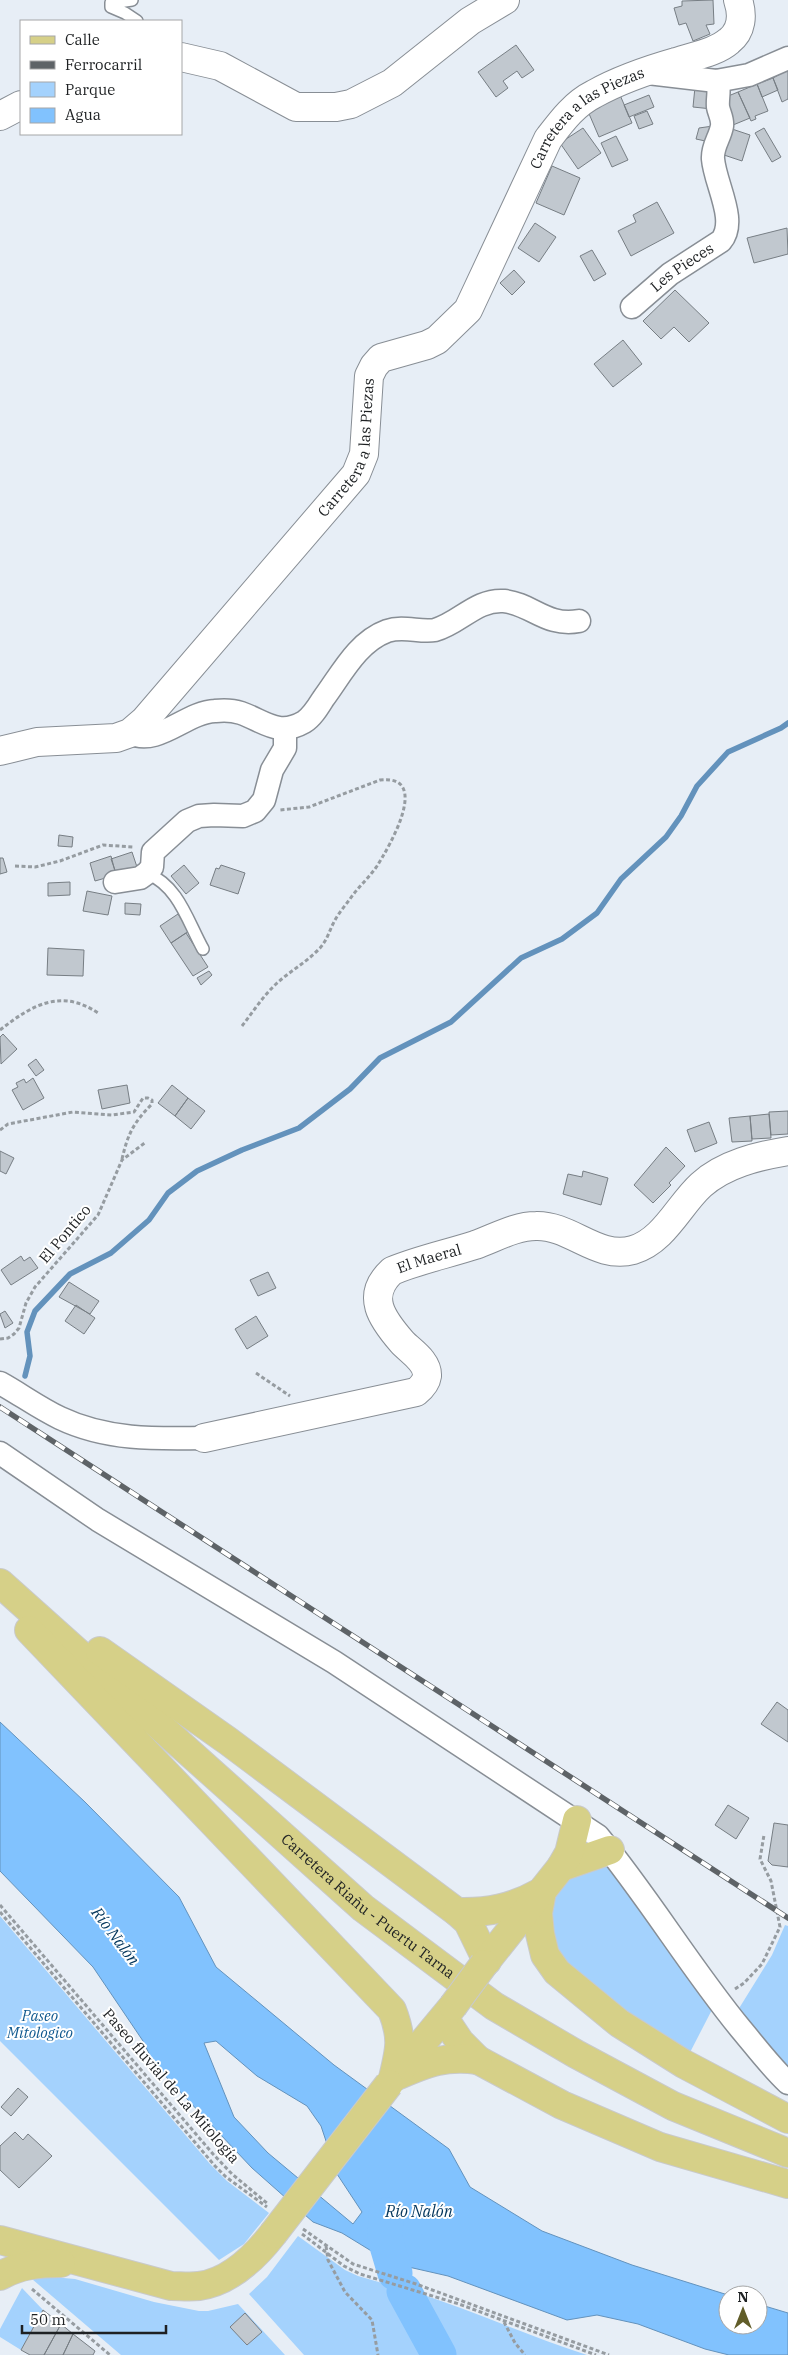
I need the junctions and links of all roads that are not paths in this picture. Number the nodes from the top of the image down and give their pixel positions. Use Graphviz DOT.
graph roads {
  1 [pos="132,0"];
  2 [pos="505,0"];
  3 [pos="738,0"];
  4 [pos="136,20"];
  5 [pos="182,57"];
  6 [pos="788,58"];
  7 [pos="642,72"];
  8 [pos="716,81"];
  9 [pos="20,106"];
  10 [pos="0,116"];
  11 [pos="632,307"];
  12 [pos="579,621"];
  13 [pos="286,730"];
  14 [pos="130,733"];
  15 [pos="0,751"];
  16 [pos="150,863"];
  17 [pos="115,882"];
  18 [pos="203,948"];
  19 [pos="788,1151"];
  20 [pos="0,1383"];
  21 [pos="204,1438"];
  22 [pos="0,1452"];
  23 [pos="0,1583"];
  24 [pos="10,1598"];
  25 [pos="578,1820"];
  26 [pos="610,1850"];
  27 [pos="561,1867"];
  28 [pos="542,1891"];
  29 [pos="457,1912"];
  30 [pos="489,1958"];
  31 [pos="557,1972"];
  32 [pos="392,2010"];
  33 [pos="448,2012"];
  34 [pos="478,2060"];
  35 [pos="391,2081"];
  36 [pos="788,2082"];
  37 [pos="788,2119"];
  38 [pos="788,2154"];
  39 [pos="788,2184"];
  40 [pos="0,2240"];
  41 [pos="90,2264"];
  42 [pos="0,2276"];
  1 -- 4 [label="lane"];
  2 -- 5 [label="street"];
  3 -- 7 [label="street, Carretera a las Piezas"];
  6 -- 8 [label="street"];
  7 -- 8 [label="street"];
  7 -- 14 [label="street, Carretera a las Piezas"];
  8 -- 11 [label="street, Les Pieces"];
  9 -- 10 [label="street"];
  12 -- 13 [label="street"];
  13 -- 14 [label="street"];
  13 -- 16 [label="street"];
  14 -- 15 [label="street"];
  16 -- 17 [label="street"];
  16 -- 18 [label="lane"];
  19 -- 21 [label="street, El Maeral"];
  20 -- 21 [label="street"];
  22 -- 25 [label="street"];
  23 -- 24 [label="main road, Carretera Riañu - Puertu Tarna"];
  24 -- 29 [label="main road"];
  24 -- 32 [label="main road"];
  24 -- 38 [label="main road, Carretera Riañu - Puertu Tarna"];
  25 -- 26 [label="street"];
  25 -- 27 [label="main road"];
  26 -- 27 [label="main road"];
  26 -- 36 [label="street"];
  27 -- 28 [label="main road"];
  28 -- 29 [label="main road"];
  28 -- 30 [label="main road"];
  28 -- 31 [label="main road"];
  29 -- 30 [label="main road"];
  30 -- 31 [label="main road"];
  30 -- 33 [label="main road, bridge"];
  31 -- 37 [label="main road"];
  32 -- 33 [label="main road"];
  32 -- 35 [label="main road"];
  33 -- 34 [label="main road"];
  33 -- 35 [label="main road"];
  34 -- 35 [label="main road"];
  34 -- 39 [label="main road"];
  35 -- 41 [label="main road, bridge"];
  40 -- 41 [label="main road"];
  41 -- 42 [label="main road"];
}
